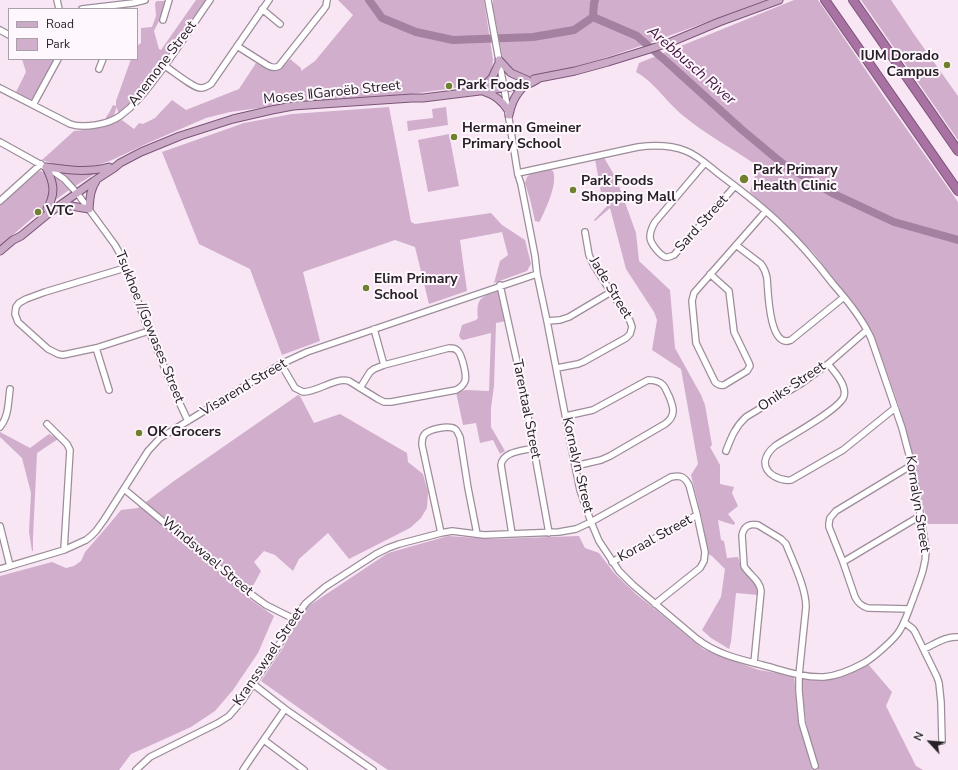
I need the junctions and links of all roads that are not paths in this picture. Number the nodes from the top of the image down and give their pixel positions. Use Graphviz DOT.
graph roads {
  1 [pos="145,0"];
  2 [pos="169,0"];
  3 [pos="210,0"];
  4 [pos="269,0"];
  5 [pos="328,0"];
  6 [pos="488,0"];
  7 [pos="779,0"];
  8 [pos="825,0"];
  9 [pos="853,0"];
  10 [pos="105,5"];
  11 [pos="88,8"];
  12 [pos="262,9"];
  13 [pos="163,20"];
  14 [pos="280,24"];
  15 [pos="237,46"];
  16 [pos="57,60"];
  17 [pos="103,60"];
  18 [pos="499,61"];
  19 [pos="165,66"];
  20 [pos="99,69"];
  21 [pos="526,82"];
  22 [pos="504,87"];
  23 [pos="0,89"];
  24 [pos="482,89"];
  25 [pos="33,105"];
  26 [pos="508,112"];
  27 [pos="0,142"];
  28 [pos="958,151"];
  29 [pos="120,163"];
  30 [pos="705,163"];
  31 [pos="43,166"];
  32 [pos="109,167"];
  33 [pos="518,175"];
  34 [pos="98,178"];
  35 [pos="736,186"];
  36 [pos="75,191"];
  37 [pos="958,191"];
  38 [pos="0,200"];
  39 [pos="58,206"];
  40 [pos="47,209"];
  41 [pos="89,209"];
  42 [pos="766,211"];
  43 [pos="585,232"];
  44 [pos="13,240"];
  45 [pos="736,245"];
  46 [pos="0,251"];
  47 [pos="125,268"];
  48 [pos="537,274"];
  49 [pos="710,274"];
  50 [pos="500,286"];
  51 [pos="610,292"];
  52 [pos="844,298"];
  53 [pos="547,321"];
  54 [pos="374,329"];
  55 [pos="867,330"];
  56 [pos="149,331"];
  57 [pos="96,348"];
  58 [pos="281,364"];
  59 [pos="828,364"];
  60 [pos="384,365"];
  61 [pos="557,368"];
  62 [pos="360,388"];
  63 [pos="10,389"];
  64 [pos="109,390"];
  65 [pos="895,408"];
  66 [pos="566,416"];
  67 [pos="188,421"];
  68 [pos="47,424"];
  69 [pos="0,427"];
  70 [pos="534,448"];
  71 [pos="726,451"];
  72 [pos="912,465"];
  73 [pos="575,466"];
  74 [pos="124,489"];
  75 [pos="697,515"];
  76 [pos="920,516"];
  77 [pos="591,522"];
  78 [pos="0,526"];
  79 [pos="441,533"];
  80 [pos="549,533"];
  81 [pos="477,534"];
  82 [pos="512,534"];
  83 [pos="64,550"];
  84 [pos="612,562"];
  85 [pos="843,562"];
  86 [pos="10,566"];
  87 [pos="0,569"];
  88 [pos="655,604"];
  89 [pos="909,610"];
  90 [pos="294,619"];
  91 [pos="904,622"];
  92 [pos="958,637"];
  93 [pos="924,649"];
  94 [pos="754,663"];
  95 [pos="799,675"];
  96 [pos="253,684"];
  97 [pos="285,709"];
  98 [pos="264,740"];
  99 [pos="942,741"];
  100 [pos="814,766"];
  101 [pos="136,770"];
  102 [pos="243,770"];
  103 [pos="304,770"];
  104 [pos="373,770"];
  1 -- 10 [label="street"];
  2 -- 13 [label="street"];
  3 -- 19 [label="street, Anemone Street"];
  4 -- 12 [label="street"];
  5 -- 15 [label="street"];
  6 -- 18 [label="street, Kornalyn Street"];
  7 -- 21 [label="main road, Moses ǁGaroëb Street"];
  8 -- 37 [label="highway"];
  9 -- 28 [label="highway"];
  10 -- 11 [label="street"];
  12 -- 14 [label="street"];
  12 -- 15 [label="street"];
  15 -- 19 [label="street"];
  16 -- 25 [label="street"];
  17 -- 20 [label="street"];
  18 -- 21 [label="main road"];
  18 -- 22 [label="street, Kornalyn Street"];
  18 -- 24 [label="main road"];
  19 -- 25 [label="street, Anemone Street"];
  21 -- 22 [label="main road, Moses ǁGaroëb Street"];
  21 -- 26 [label="main road"];
  22 -- 24 [label="main road, Moses ǁGaroëb Street"];
  22 -- 26 [label="street, Kornalyn Street"];
  23 -- 25 [label="street, Anemone Street"];
  24 -- 26 [label="main road"];
  24 -- 29 [label="main road, Moses ǁGaroëb Street"];
  26 -- 33 [label="street, Kornalyn Street"];
  27 -- 31 [label="street, Tsukhoe //Gowases Street"];
  29 -- 32 [label="main road, Moses ǁGaroëb Street"];
  29 -- 34 [label="main road, Moses ǁGaroëb Street"];
  30 -- 33 [label="street, Kornalyn Street"];
  30 -- 35 [label="street, Kornalyn Street"];
  30 -- 35 [label="street, Sard Street"];
  31 -- 32 [label="main road"];
  31 -- 36 [label="street, Tsukhoe //Gowases Street"];
  31 -- 38 [label="street"];
  31 -- 40 [label="main road"];
  32 -- 36 [label="main road, Moses ǁGaroëb Street"];
  33 -- 48 [label="street, Kornalyn Street"];
  34 -- 36 [label="main road, Moses ǁGaroëb Street"];
  34 -- 41 [label="main road"];
  35 -- 42 [label="street, Kornalyn Street"];
  36 -- 39 [label="main road, Moses ǁGaroëb Street"];
  36 -- 40 [label="main road, Moses ǁGaroëb Street"];
  36 -- 41 [label="street, Tsukhoe //Gowases Street"];
  39 -- 41 [label="main road"];
  39 -- 44 [label="main road, Moses ǁGaroëb Street"];
  40 -- 44 [label="main road, Moses ǁGaroëb Street"];
  41 -- 47 [label="street, Tsukhoe //Gowases Street"];
  42 -- 45 [label="street"];
  42 -- 52 [label="street, Kornalyn Street"];
  43 -- 51 [label="street, Jade Street"];
  44 -- 46 [label="main road, Moses ǁGaroëb Street"];
  45 -- 49 [label="street"];
  45 -- 52 [label="street"];
  47 -- 56 [label="street, Tsukhoe //Gowases Street"];
  47 -- 57 [label="street"];
  48 -- 50 [label="street, Visarend Street"];
  48 -- 53 [label="street, Kornalyn Street"];
  49 -- 49 [label="street"];
  50 -- 54 [label="street, Visarend Street"];
  50 -- 70 [label="street, Tarentaal Street"];
  51 -- 53 [label="street"];
  51 -- 61 [label="street, Jade Street"];
  52 -- 55 [label="street, Kornalyn Street"];
  53 -- 61 [label="street, Kornalyn Street"];
  54 -- 58 [label="street, Visarend Street"];
  54 -- 60 [label="street"];
  55 -- 59 [label="street, Oniks Street"];
  55 -- 65 [label="street, Kornalyn Street"];
  56 -- 57 [label="street"];
  56 -- 67 [label="street, Tsukhoe //Gowases Street"];
  57 -- 64 [label="street"];
  58 -- 62 [label="street"];
  58 -- 67 [label="street, Visarend Street"];
  59 -- 65 [label="street"];
  59 -- 71 [label="street, Oniks Street"];
  60 -- 62 [label="street"];
  60 -- 62 [label="street"];
  61 -- 66 [label="street, Kornalyn Street"];
  63 -- 69 [label="street"];
  65 -- 72 [label="street, Kornalyn Street"];
  66 -- 73 [label="street, Kornalyn Street"];
  66 -- 73 [label="street"];
  67 -- 74 [label="street, Visarend Street"];
  68 -- 83 [label="street"];
  70 -- 80 [label="street, Tarentaal Street"];
  70 -- 82 [label="street"];
  72 -- 76 [label="street, Kornalyn Street"];
  72 -- 85 [label="street"];
  73 -- 77 [label="street, Kornalyn Street"];
  74 -- 83 [label="street, Visarend Street"];
  74 -- 90 [label="street, Windswael Street"];
  75 -- 77 [label="street, Kransswael Street"];
  75 -- 84 [label="street, Koraal Street"];
  75 -- 88 [label="street"];
  76 -- 85 [label="street"];
  76 -- 89 [label="street, Kornalyn Street"];
  77 -- 80 [label="street, Kransswael Street"];
  77 -- 84 [label="street, Kornalyn Street"];
  78 -- 86 [label="street"];
  79 -- 81 [label="street, Kransswael Street"];
  79 -- 81 [label="street"];
  79 -- 90 [label="street, Kransswael Street"];
  80 -- 82 [label="street, Kransswael Street"];
  81 -- 82 [label="street, Kransswael Street"];
  83 -- 86 [label="street, Visarend Street"];
  84 -- 88 [label="street, Kornalyn Street"];
  85 -- 89 [label="street"];
  86 -- 87 [label="street, Visarend Street"];
  88 -- 94 [label="street, Kornalyn Street"];
  89 -- 91 [label="street, Kornalyn Street"];
  90 -- 96 [label="street, Kransswael Street"];
  91 -- 93 [label="street"];
  91 -- 95 [label="street, Kornalyn Street"];
  92 -- 93 [label="street"];
  93 -- 99 [label="street"];
  94 -- 95 [label="street, Kornalyn Street"];
  94 -- 95 [label="street"];
  95 -- 100 [label="street"];
  96 -- 97 [label="street"];
  96 -- 101 [label="street, Kransswael Street"];
  97 -- 98 [label="street"];
  97 -- 104 [label="street"];
  98 -- 102 [label="street"];
  98 -- 103 [label="street"];
}
